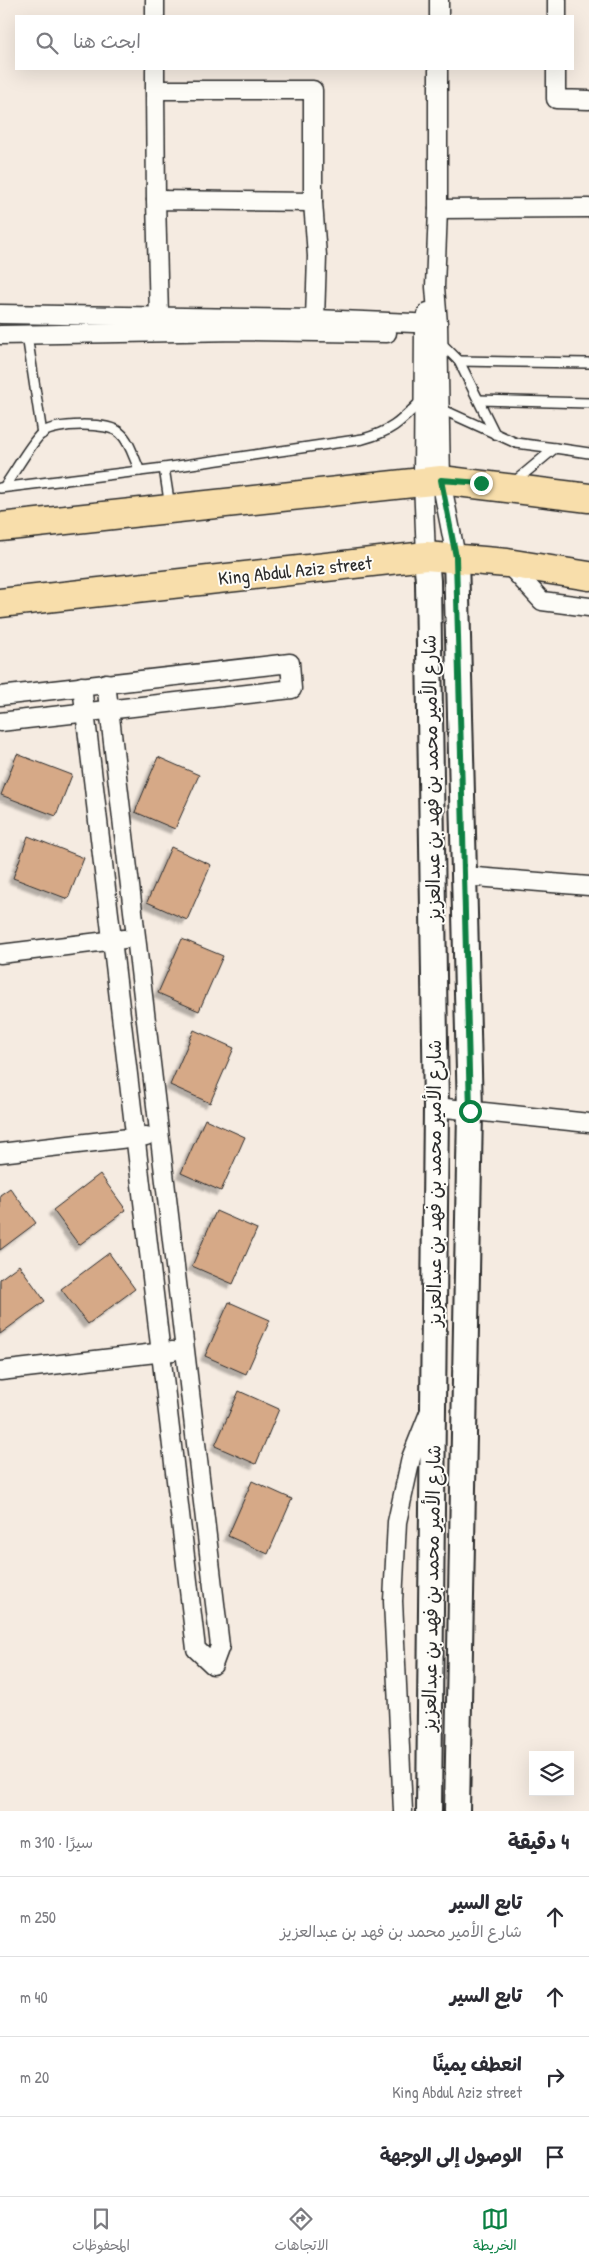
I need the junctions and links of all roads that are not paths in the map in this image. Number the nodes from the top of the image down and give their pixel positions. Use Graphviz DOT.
graph roads {
  1 [pos="155,0"];
  2 [pos="438,0"];
  3 [pos="557,0"];
  4 [pos="155,15"];
  5 [pos="438,15"];
  6 [pos="557,15"];
  7 [pos="155,70"];
  8 [pos="438,70"];
  9 [pos="556,70"];
  10 [pos="155,90"];
  11 [pos="589,100"];
  12 [pos="156,200"];
  13 [pos="313,202"];
  14 [pos="589,208"];
  15 [pos="438,209"];
  16 [pos="0,314"];
  17 [pos="159,317"];
  18 [pos="315,319"];
  19 [pos="432,331"];
  20 [pos="0,335"];
  21 [pos="27,335"];
  22 [pos="459,362"];
  23 [pos="589,362"];
  24 [pos="424,398"];
  25 [pos="479,400"];
  26 [pos="589,403"];
  27 [pos="440,408"];
  28 [pos="42,434"];
  29 [pos="495,434"];
  30 [pos="555,448"];
  31 [pos="589,453"];
  32 [pos="164,468"];
  33 [pos="140,471"];
  34 [pos="432,480"];
  35 [pos="509,486"];
  36 [pos="2,488"];
  37 [pos="589,498"];
  38 [pos="170,509"];
  39 [pos="0,527"];
  40 [pos="426,556"];
  41 [pos="456,557"];
  42 [pos="508,563"];
  43 [pos="589,576"];
  44 [pos="0,603"];
  45 [pos="589,607"];
  46 [pos="106,683"];
  47 [pos="82,686"];
  48 [pos="0,696"];
  49 [pos="108,709"];
  50 [pos="85,712"];
  51 [pos="0,722"];
  52 [pos="464,876"];
  53 [pos="589,886"];
  54 [pos="135,938"];
  55 [pos="112,941"];
  56 [pos="0,954"];
  57 [pos="436,1107"];
  58 [pos="470,1111"];
  59 [pos="589,1123"];
  60 [pos="159,1134"];
  61 [pos="136,1137"];
  62 [pos="0,1153"];
  63 [pos="184,1350"];
  64 [pos="161,1353"];
  65 [pos="0,1372"];
  66 [pos="433,1403"];
  67 [pos="403,1811"];
  68 [pos="429,1811"];
  69 [pos="457,1811"];
  1 -- 4 [label="street"];
  2 -- 5 [label="street"];
  3 -- 6 [label="street"];
  7 -- 10 [label="street"];
  8 -- 15 [label="street"];
  9 -- 11 [label="street"];
  10 -- 12 [label="street"];
  10 -- 13 [label="street"];
  12 -- 13 [label="street"];
  12 -- 17 [label="street"];
  13 -- 18 [label="street"];
  14 -- 15 [label="street"];
  15 -- 19 [label="street"];
  16 -- 17 [label="street"];
  17 -- 18 [label="street"];
  18 -- 19 [label="street"];
  19 -- 21 [label="street"];
  19 -- 22 [label="lane"];
  19 -- 24 [label="street"];
  19 -- 27 [label="street"];
  20 -- 21 [label="street"];
  21 -- 28 [label="lane"];
  22 -- 23 [label="lane"];
  22 -- 25 [label="lane"];
  24 -- 32 [label="lane"];
  24 -- 34 [label="street"];
  25 -- 26 [label="lane"];
  25 -- 29 [label="lane"];
  27 -- 29 [label="lane"];
  27 -- 34 [label="street"];
  28 -- 33 [label="lane"];
  28 -- 36 [label="lane"];
  29 -- 30 [label="lane"];
  30 -- 31 [label="lane"];
  30 -- 35 [label="lane"];
  32 -- 33 [label="lane"];
  32 -- 38 [label="lane"];
  33 -- 36 [label="lane"];
  34 -- 35 [label="main road"];
  34 -- 38 [label="main road"];
  34 -- 40 [label="street"];
  34 -- 41 [label="street"];
  35 -- 37 [label="main road"];
  38 -- 39 [label="main road"];
  40 -- 41 [label="main road, King Abdul Aziz street"];
  40 -- 44 [label="main road, King Abdul Aziz street"];
  40 -- 57 [label="main road, شارع الأمير محمد بن فهد بن عبدالعزيز"];
  41 -- 42 [label="main road, King Abdul Aziz street"];
  41 -- 52 [label="main road, شارع الأمير محمد بن فهد بن عبدالعزيز"];
  42 -- 43 [label="main road, King Abdul Aziz street"];
  42 -- 45 [label="street"];
  46 -- 47 [label="street"];
  46 -- 49 [label="street"];
  46 -- 49 [label="street"];
  47 -- 48 [label="street"];
  47 -- 50 [label="street"];
  49 -- 50 [label="street"];
  49 -- 54 [label="street"];
  50 -- 51 [label="street"];
  50 -- 55 [label="street"];
  52 -- 53 [label="street"];
  52 -- 58 [label="main road, شارع الأمير محمد بن فهد بن عبدالعزيز"];
  54 -- 55 [label="street"];
  54 -- 60 [label="street"];
  55 -- 56 [label="street"];
  55 -- 61 [label="street"];
  57 -- 58 [label="street"];
  57 -- 66 [label="main road, شارع الأمير محمد بن فهد بن عبدالعزيز"];
  58 -- 59 [label="street"];
  58 -- 69 [label="main road, شارع الأمير محمد بن فهد بن عبدالعزيز"];
  60 -- 61 [label="street"];
  60 -- 63 [label="street"];
  61 -- 62 [label="street"];
  61 -- 64 [label="street"];
  63 -- 64 [label="street"];
  63 -- 64 [label="street"];
  64 -- 65 [label="street"];
  66 -- 67 [label="street"];
  66 -- 68 [label="main road, شارع الأمير محمد بن فهد بن عبدالعزيز"];
}
